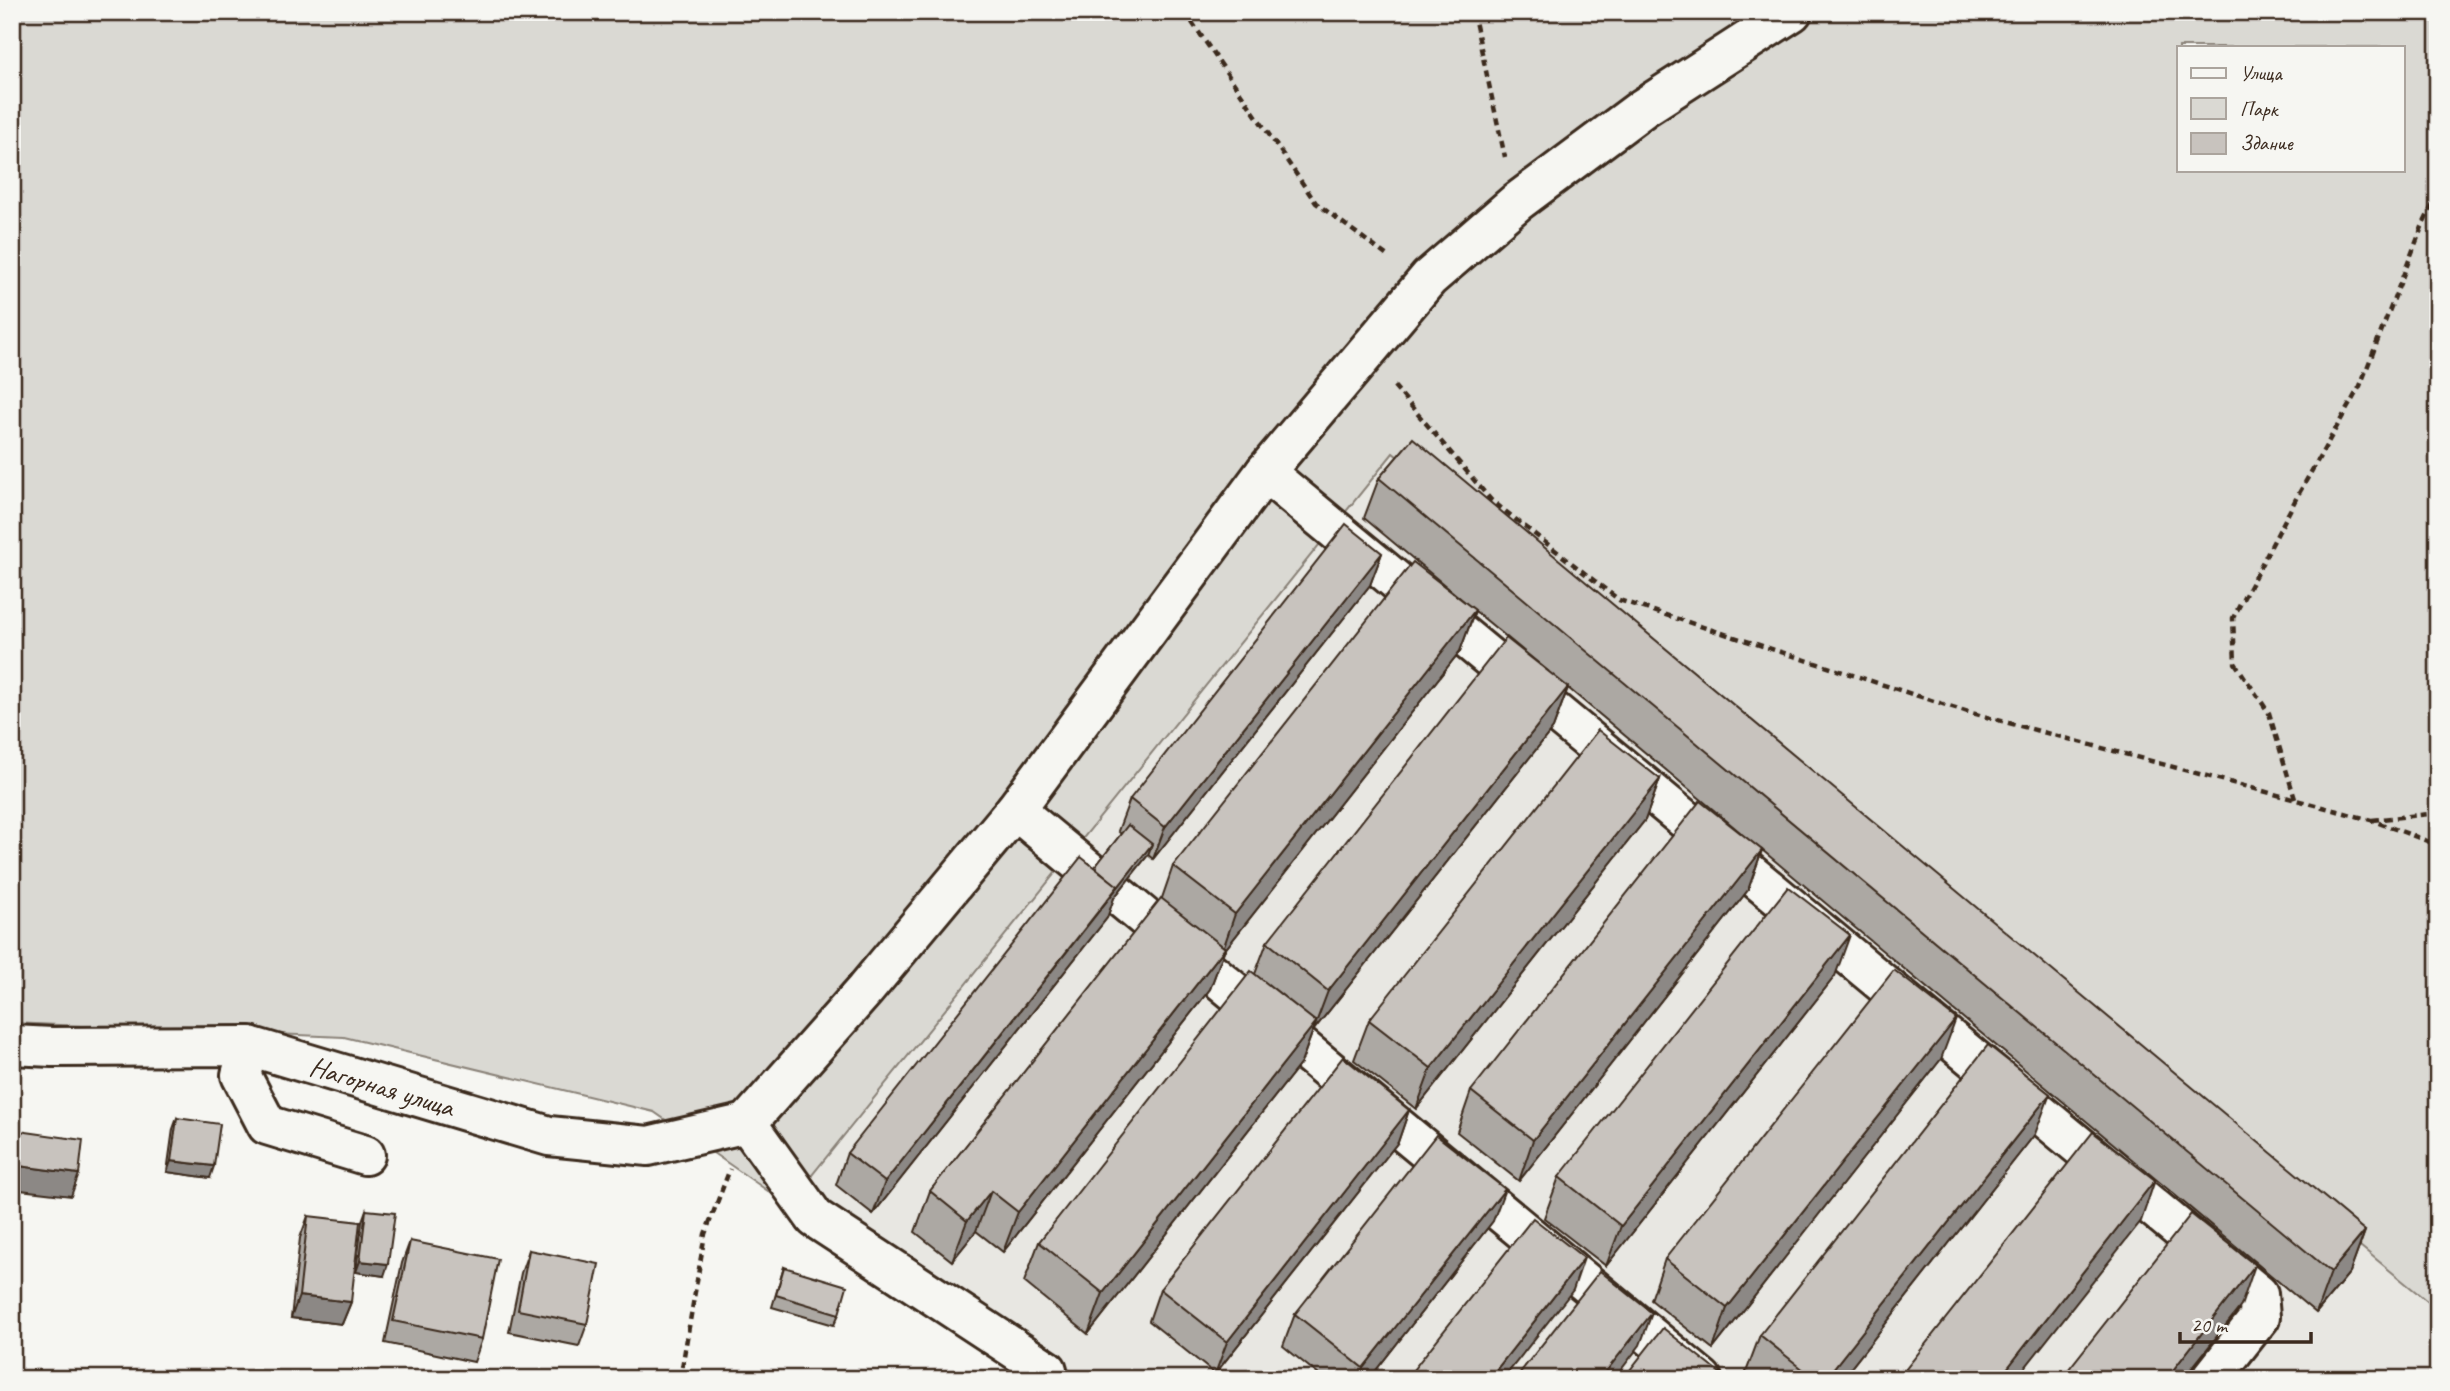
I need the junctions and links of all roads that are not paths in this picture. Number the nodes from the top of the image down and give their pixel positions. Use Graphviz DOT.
graph roads {
  1 [pos="1792,12"];
  2 [pos="1265,472"];
  3 [pos="1015,810"];
  4 [pos="12,1045"];
  5 [pos="249,1046"];
  6 [pos="747,1123"];
  7 [pos="365,1155"];
  8 [pos="1049,1379"];
  9 [pos="1702,1379"];
  10 [pos="2211,1379"];
  1 -- 2 [label="street"];
  2 -- 3 [label="street"];
  2 -- 10 [label="street"];
  3 -- 6 [label="street"];
  3 -- 9 [label="street"];
  4 -- 5 [label="street, Нагорная улица"];
  5 -- 6 [label="street, Нагорная улица"];
  5 -- 7 [label="street"];
  6 -- 8 [label="street"];
}
